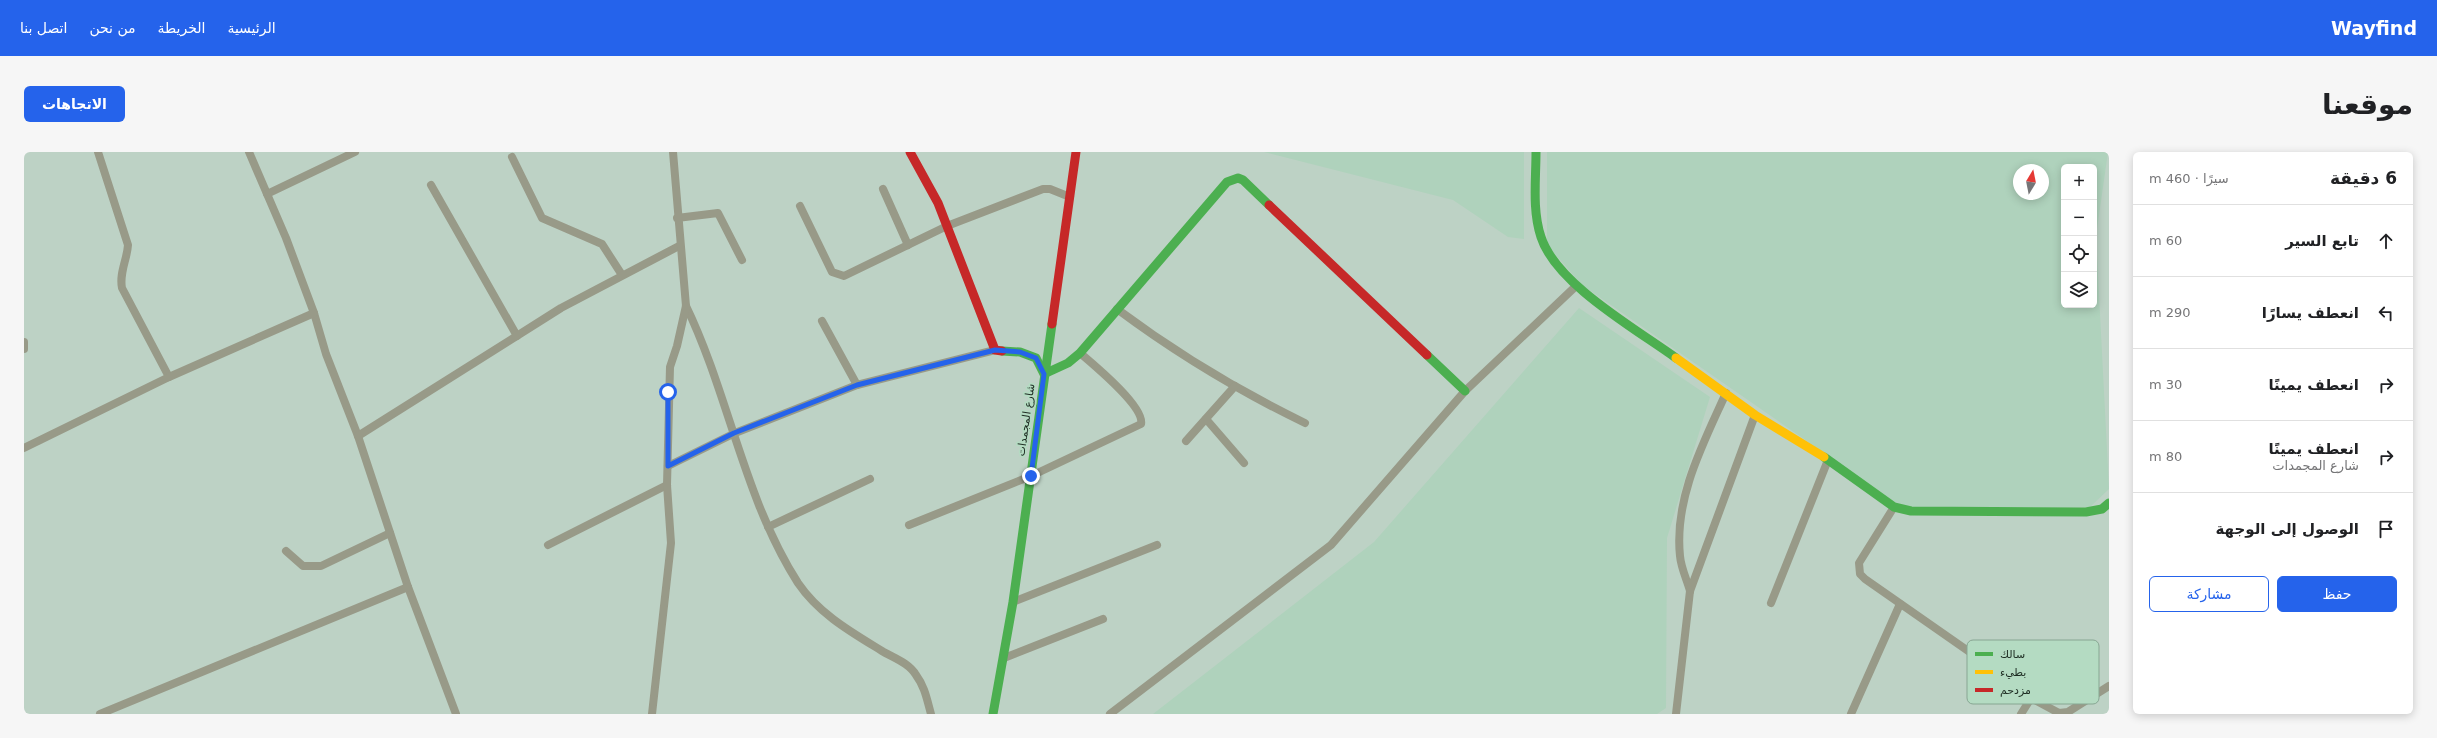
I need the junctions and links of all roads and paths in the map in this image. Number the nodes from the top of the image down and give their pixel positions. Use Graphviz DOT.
graph roads {
  1 [pos="98,152"];
  2 [pos="249,152"];
  3 [pos="356,152"];
  4 [pos="673,152"];
  5 [pos="910,152"];
  6 [pos="1076,152"];
  7 [pos="1536,152"];
  8 [pos="512,157"];
  9 [pos="431,185"];
  10 [pos="883,189"];
  11 [pos="267,194"];
  12 [pos="1070,197"];
  13 [pos="800,206"];
  14 [pos="677,218"];
  15 [pos="947,226"];
  16 [pos="908,245"];
  17 [pos="679,246"];
  18 [pos="742,260"];
  19 [pos="622,275"];
  20 [pos="1576,286"];
  21 [pos="686,306"];
  22 [pos="1117,309"];
  23 [pos="314,314"];
  24 [pos="822,321"];
  25 [pos="517,336"];
  26 [pos="24,342"];
  27 [pos="24,349"];
  28 [pos="995,350"];
  29 [pos="1080,353"];
  30 [pos="1044,374"];
  31 [pos="169,377"];
  32 [pos="857,385"];
  33 [pos="1235,386"];
  34 [pos="1465,391"];
  35 [pos="1726,393"];
  36 [pos="1755,415"];
  37 [pos="1206,419"];
  38 [pos="1305,423"];
  39 [pos="734,433"];
  40 [pos="358,436"];
  41 [pos="1186,441"];
  42 [pos="24,448"];
  43 [pos="1828,460"];
  44 [pos="1244,464"];
  45 [pos="668,466"];
  46 [pos="1031,476"];
  47 [pos="870,479"];
  48 [pos="667,485"];
  49 [pos="2109,503"];
  50 [pos="1894,507"];
  51 [pos="909,525"];
  52 [pos="768,527"];
  53 [pos="390,533"];
  54 [pos="548,545"];
  55 [pos="1157,546"];
  56 [pos="286,551"];
  57 [pos="408,587"];
  58 [pos="1690,591"];
  59 [pos="1013,602"];
  60 [pos="1771,603"];
  61 [pos="1900,604"];
  62 [pos="1103,619"];
  63 [pos="1967,650"];
  64 [pos="1004,658"];
  65 [pos="2109,686"];
  66 [pos="2099,693"];
  67 [pos="2027,704"];
  68 [pos="2043,704"];
  69 [pos="2082,704"];
  70 [pos="2068,713"];
  71 [pos="100,714"];
  72 [pos="456,714"];
  73 [pos="652,714"];
  74 [pos="931,714"];
  75 [pos="993,714"];
  76 [pos="1110,714"];
  77 [pos="1676,714"];
  78 [pos="1851,714"];
  79 [pos="2021,714"];
  1 -- 31 [label="street"];
  2 -- 11 [label="street"];
  3 -- 11 [label="street"];
  4 -- 14 [label="street"];
  5 -- 15 [label="street"];
  6 -- 12 [label="street, شارع المجمدات"];
  7 -- 20 [label="street"];
  8 -- 19 [label="street"];
  9 -- 25 [label="street"];
  10 -- 16 [label="street"];
  11 -- 23 [label="street"];
  12 -- 15 [label="street"];
  12 -- 30 [label="street, شارع المجمدات"];
  13 -- 16 [label="street"];
  14 -- 17 [label="street"];
  14 -- 18 [label="street"];
  15 -- 16 [label="street"];
  15 -- 28 [label="street"];
  17 -- 19 [label="street"];
  17 -- 21 [label="street"];
  19 -- 25 [label="street"];
  20 -- 34 [label="street"];
  20 -- 35 [label="street"];
  21 -- 39 [label="street"];
  21 -- 45 [label="street"];
  22 -- 29 [label="street"];
  22 -- 33 [label="street"];
  22 -- 34 [label="street"];
  23 -- 31 [label="street"];
  23 -- 40 [label="street"];
  24 -- 32 [label="street"];
  25 -- 40 [label="street"];
  26 -- 27 [label="street"];
  28 -- 30 [label="street"];
  28 -- 32 [label="street"];
  29 -- 30 [label="street"];
  29 -- 46 [label="street"];
  30 -- 46 [label="street, شارع المجمدات"];
  31 -- 42 [label="street"];
  32 -- 39 [label="street"];
  33 -- 37 [label="street"];
  33 -- 38 [label="street"];
  34 -- 76 [label="street"];
  35 -- 36 [label="street"];
  35 -- 58 [label="street"];
  36 -- 43 [label="street"];
  36 -- 58 [label="street"];
  37 -- 41 [label="street"];
  37 -- 44 [label="street"];
  39 -- 45 [label="street"];
  39 -- 52 [label="street"];
  40 -- 53 [label="street"];
  43 -- 50 [label="street"];
  43 -- 60 [label="street"];
  45 -- 48 [label="street"];
  46 -- 51 [label="street"];
  46 -- 59 [label="street, شارع المجمدات"];
  47 -- 52 [label="street"];
  48 -- 54 [label="street"];
  48 -- 73 [label="street"];
  49 -- 50 [label="street"];
  50 -- 61 [label="street"];
  52 -- 74 [label="street"];
  53 -- 56 [label="street"];
  53 -- 57 [label="street"];
  55 -- 59 [label="street"];
  57 -- 71 [label="street"];
  57 -- 72 [label="street"];
  58 -- 77 [label="street"];
  59 -- 64 [label="street, شارع المجمدات"];
  61 -- 63 [label="street"];
  61 -- 78 [label="street"];
  62 -- 64 [label="street"];
  64 -- 75 [label="street, شارع المجمدات"];
  65 -- 66 [label="street"];
  67 -- 79 [label="street"];
  68 -- 70 [label="street"];
  69 -- 70 [label="street"];
}
